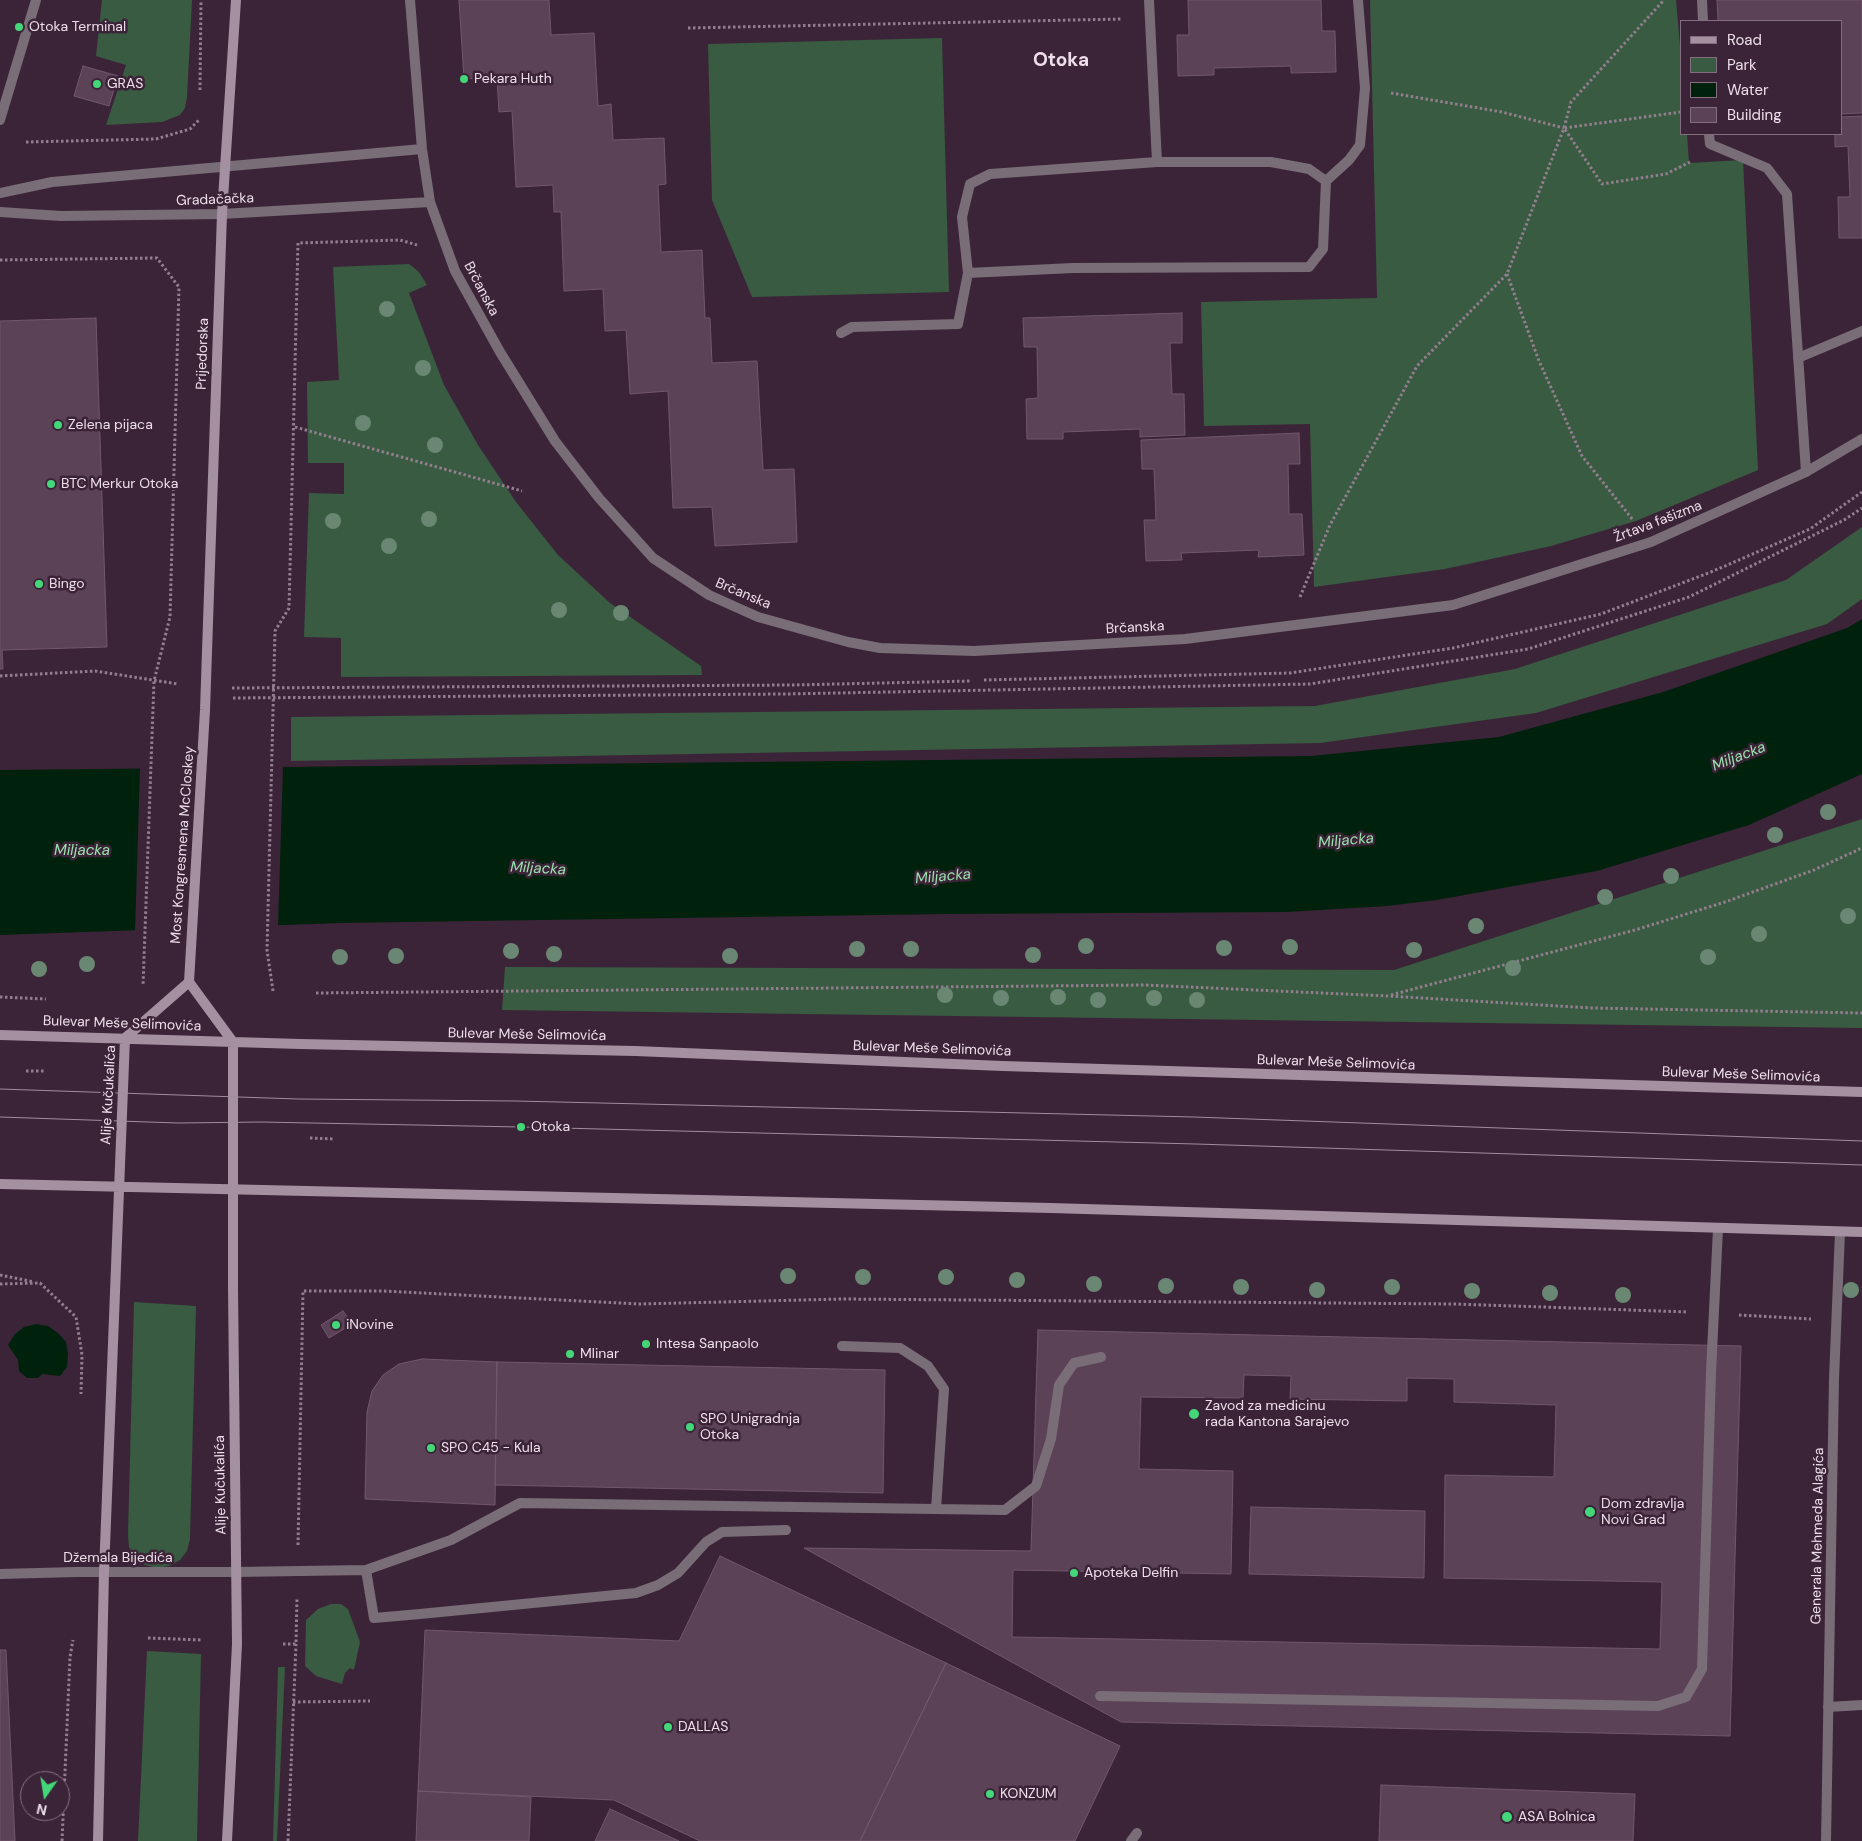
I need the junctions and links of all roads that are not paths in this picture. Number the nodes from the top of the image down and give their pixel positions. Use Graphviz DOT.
graph roads {
  1 [pos="36,0"];
  2 [pos="236,0"];
  3 [pos="410,0"];
  4 [pos="1149,0"];
  5 [pos="1358,0"];
  6 [pos="1702,0"];
  7 [pos="1703,20"];
  8 [pos="0,120"];
  9 [pos="1709,139"];
  10 [pos="422,149"];
  11 [pos="1158,162"];
  12 [pos="225,168"];
  13 [pos="1326,181"];
  14 [pos="0,192"];
  15 [pos="430,202"];
  16 [pos="0,212"];
  17 [pos="222,214"];
  18 [pos="968,273"];
  19 [pos="1862,331"];
  20 [pos="841,333"];
  21 [pos="1798,358"];
  22 [pos="1862,439"];
  23 [pos="1806,472"];
  24 [pos="1453,605"];
  25 [pos="205,710"];
  26 [pos="189,982"];
  27 [pos="0,1035"];
  28 [pos="126,1038"];
  29 [pos="234,1042"];
  30 [pos="1862,1092"];
  31 [pos="0,1184"];
  32 [pos="118,1187"];
  33 [pos="233,1189"];
  34 [pos="1718,1229"];
  35 [pos="1840,1232"];
  36 [pos="1862,1232"];
  37 [pos="842,1346"];
  38 [pos="1101,1357"];
  39 [pos="936,1509"];
  40 [pos="786,1530"];
  41 [pos="366,1570"];
  42 [pos="104,1572"];
  43 [pos="235,1572"];
  44 [pos="0,1574"];
  45 [pos="1100,1696"];
  46 [pos="1862,1705"];
  47 [pos="1828,1707"];
  48 [pos="98,1841"];
  49 [pos="227,1841"];
  50 [pos="1826,1841"];
  1 -- 8 [label="street"];
  2 -- 12 [label="main road, Prijedorska"];
  3 -- 10 [label="street, Brčanska"];
  4 -- 11 [label="street"];
  5 -- 13 [label="street"];
  6 -- 7 [label="street"];
  9 -- 21 [label="street"];
  10 -- 12 [label="street"];
  10 -- 15 [label="street, Brčanska"];
  11 -- 13 [label="street"];
  11 -- 18 [label="street"];
  12 -- 14 [label="street"];
  12 -- 17 [label="main road, Prijedorska"];
  13 -- 18 [label="street"];
  15 -- 17 [label="street, Gradačačka"];
  15 -- 24 [label="street, Brčanska"];
  16 -- 17 [label="street, Gradačačka"];
  17 -- 25 [label="main road, Prijedorska"];
  18 -- 20 [label="street"];
  19 -- 21 [label="street"];
  21 -- 23 [label="street"];
  22 -- 23 [label="street, Žrtava fašizma"];
  23 -- 24 [label="street, Žrtava fašizma"];
  25 -- 26 [label="main road, Most Kongresmena McCloskey"];
  26 -- 28 [label="main road, Alije Kučukalića"];
  26 -- 29 [label="main road"];
  27 -- 28 [label="main road, Bulevar Meše Selimovića"];
  28 -- 29 [label="main road, Bulevar Meše Selimovića"];
  28 -- 32 [label="main road, Alije Kučukalića"];
  29 -- 30 [label="main road, Bulevar Meše Selimovića"];
  29 -- 33 [label="main road, Alije Kučukalića"];
  31 -- 32 [label="main road"];
  32 -- 33 [label="main road"];
  32 -- 42 [label="main road, Alije Kučukalića"];
  33 -- 34 [label="main road"];
  33 -- 43 [label="main road, Alije Kučukalića"];
  34 -- 35 [label="main road"];
  34 -- 45 [label="street"];
  35 -- 36 [label="main road"];
  35 -- 47 [label="street, Generala Mehmeda Alagića"];
  37 -- 39 [label="street"];
  38 -- 39 [label="street, Džemala Bijedića"];
  39 -- 41 [label="street, Džemala Bijedića"];
  40 -- 41 [label="street"];
  41 -- 43 [label="street, Džemala Bijedića"];
  42 -- 43 [label="street, Džemala Bijedića"];
  42 -- 44 [label="street, Džemala Bijedića"];
  42 -- 48 [label="main road, Alije Kučukalića"];
  43 -- 49 [label="main road, Alije Kučukalića"];
  46 -- 47 [label="street"];
  47 -- 50 [label="street, Generala Mehmeda Alagića"];
}
